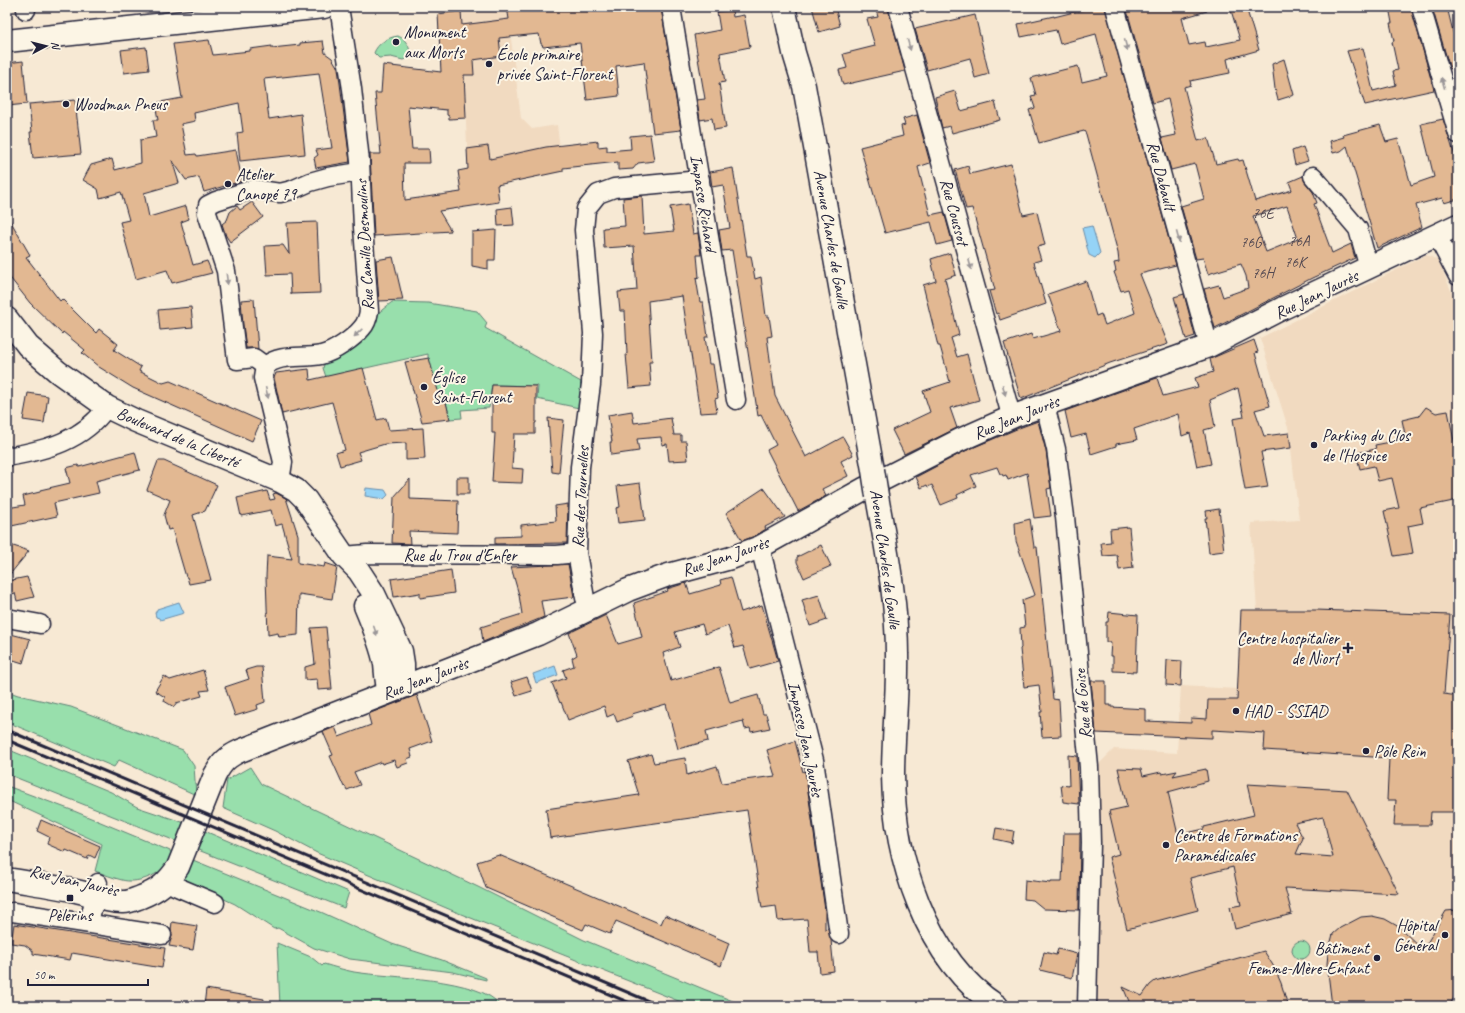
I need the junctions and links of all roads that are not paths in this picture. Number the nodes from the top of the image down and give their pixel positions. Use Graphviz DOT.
graph roads {
  1 [pos="324,7"];
  2 [pos="339,7"];
  3 [pos="671,7"];
  4 [pos="784,7"];
  5 [pos="799,7"];
  6 [pos="898,7"];
  7 [pos="1115,7"];
  8 [pos="1421,7"];
  9 [pos="7,41"];
  10 [pos="804,86"];
  11 [pos="1458,134"];
  12 [pos="360,172"];
  13 [pos="1313,176"];
  14 [pos="700,180"];
  15 [pos="1458,225"];
  16 [pos="1437,236"];
  17 [pos="1369,268"];
  18 [pos="1458,276"];
  19 [pos="7,319"];
  20 [pos="1209,346"];
  21 [pos="264,366"];
  22 [pos="736,400"];
  23 [pos="1045,405"];
  24 [pos="107,407"];
  25 [pos="1014,416"];
  26 [pos="7,457"];
  27 [pos="280,481"];
  28 [pos="760,546"];
  29 [pos="577,553"];
  30 [pos="344,556"];
  31 [pos="589,608"];
  32 [pos="7,618"];
  33 [pos="40,624"];
  34 [pos="396,639"];
  35 [pos="444,671"];
  36 [pos="394,690"];
  37 [pos="7,866"];
  38 [pos="7,879"];
  39 [pos="168,879"];
  40 [pos="97,890"];
  41 [pos="215,903"];
  42 [pos="7,913"];
  43 [pos="89,923"];
  44 [pos="839,934"];
  45 [pos="162,936"];
  46 [pos="997,1006"];
  47 [pos="1087,1006"];
  1 -- 9 [label="street"];
  2 -- 12 [label="street, Rue Camille Desmoulins"];
  3 -- 14 [label="street, Impasse Richard"];
  4 -- 10 [label="street, Avenue Charles de Gaulle"];
  5 -- 10 [label="street, Avenue Charles de Gaulle"];
  6 -- 25 [label="street, Rue Coussot, one-way"];
  7 -- 20 [label="street, Rue Dabault, one-way"];
  11 -- 8 [label="street, one-way"];
  10 -- 46 [label="street, Avenue Charles de Gaulle, bridge"];
  12 -- 21 [label="street, Rue Camille Desmoulins, one-way"];
  12 -- 21 [label="street, one-way"];
  13 -- 17 [label="street, Rue Jean Jaurès"];
  14 -- 22 [label="street, Impasse Richard"];
  14 -- 29 [label="street, Rue des Tournelles"];
  15 -- 16 [label="street, Rue Jean Jaurès"];
  16 -- 17 [label="street, Rue Jean Jaurès"];
  16 -- 18 [label="street"];
  17 -- 20 [label="street, Rue Jean Jaurès"];
  19 -- 24 [label="street, Boulevard de la Liberté"];
  20 -- 23 [label="street, Rue Jean Jaurès"];
  21 -- 27 [label="street, one-way"];
  23 -- 25 [label="street, Rue Jean Jaurès"];
  23 -- 47 [label="street, Rue de Goise"];
  24 -- 26 [label="street"];
  24 -- 27 [label="street, Boulevard de la Liberté"];
  25 -- 28 [label="street, Rue Jean Jaurès"];
  27 -- 30 [label="street, Boulevard de la Liberté"];
  28 -- 31 [label="street, Rue Jean Jaurès"];
  28 -- 44 [label="street, Impasse Jean Jaurès"];
  29 -- 30 [label="street, Rue du Trou d'Enfer"];
  29 -- 31 [label="street, Rue des Tournelles"];
  30 -- 34 [label="street, Boulevard de la Liberté"];
  30 -- 36 [label="street, Boulevard de la Liberté, one-way"];
  31 -- 35 [label="street, Rue Jean Jaurès"];
  32 -- 33 [label="street"];
  34 -- 35 [label="street, Boulevard de la Liberté"];
  34 -- 36 [label="street, Boulevard de la Liberté"];
  35 -- 36 [label="street, Rue Jean Jaurès"];
  36 -- 39 [label="street, Rue Jean Jaurès"];
  37 -- 40 [label="street, Rue Jean Jaurès"];
  38 -- 40 [label="street, Rue Jean Jaurès"];
  39 -- 40 [label="street, Rue Jean Jaurès"];
  39 -- 41 [label="street"];
  40 -- 43 [label="street"];
  42 -- 43 [label="street"];
  43 -- 45 [label="street"];
}
